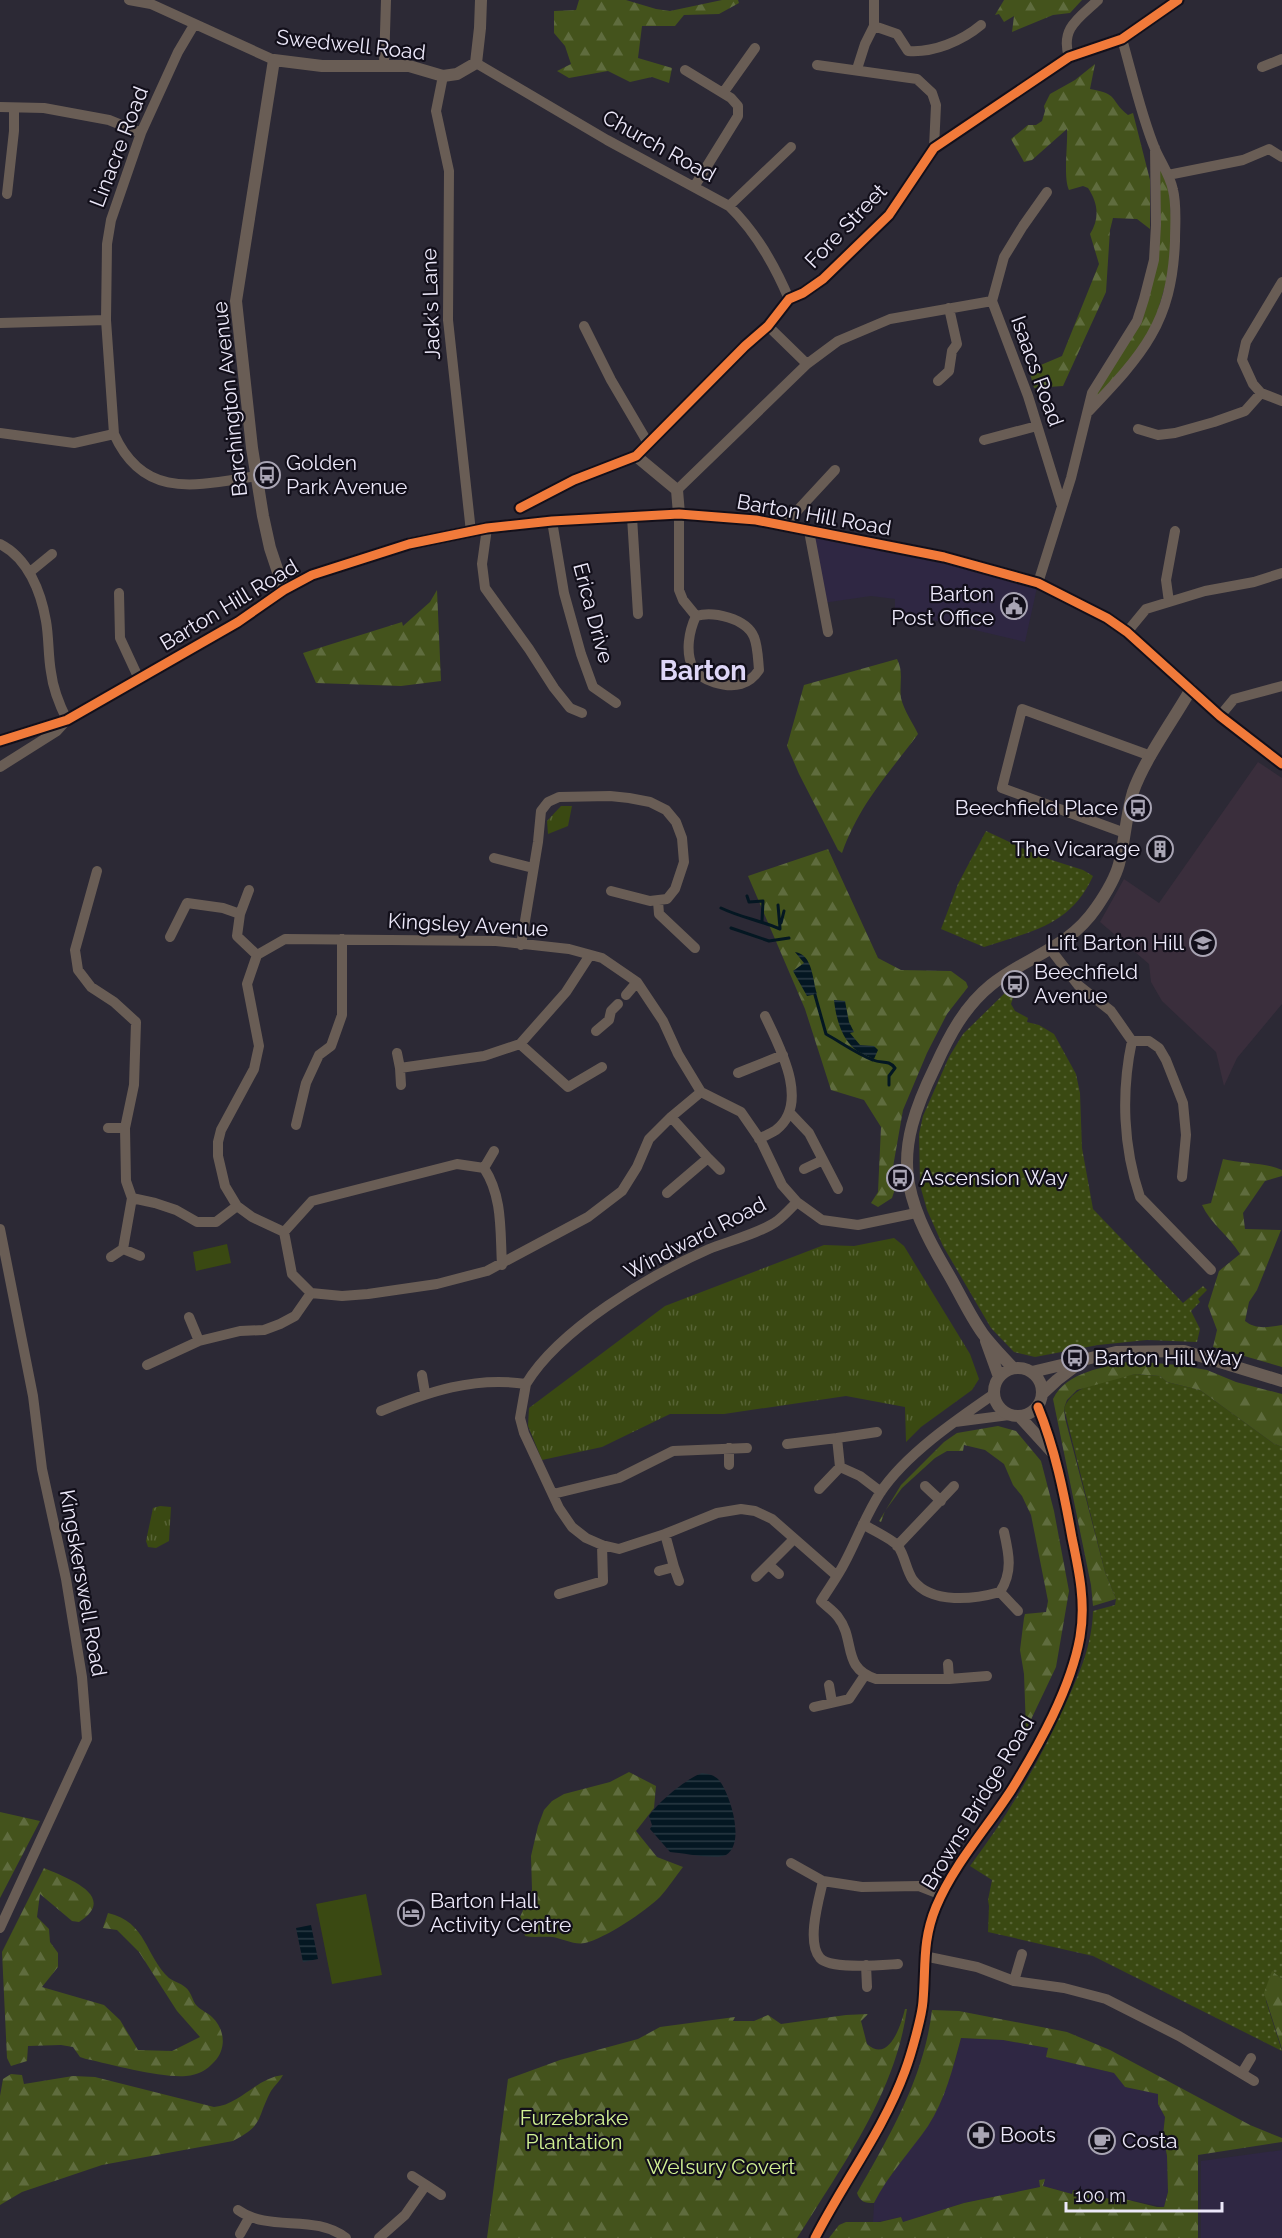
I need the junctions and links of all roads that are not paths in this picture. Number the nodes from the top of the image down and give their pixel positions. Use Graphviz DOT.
graph roads {
  1 [pos="129,0"];
  2 [pos="386,0"];
  3 [pos="481,0"];
  4 [pos="874,0"];
  5 [pos="1098,0"];
  6 [pos="1178,0"];
  7 [pos="160,4"];
  8 [pos="194,25"];
  9 [pos="981,25"];
  10 [pos="874,26"];
  11 [pos="1122,39"];
  12 [pos="755,48"];
  13 [pos="1069,57"];
  14 [pos="1282,59"];
  15 [pos="273,60"];
  16 [pos="818,64"];
  17 [pos="384,65"];
  18 [pos="473,65"];
  19 [pos="1262,67"];
  20 [pos="857,69"];
  21 [pos="685,70"];
  22 [pos="443,76"];
  23 [pos="723,93"];
  24 [pos="0,107"];
  25 [pos="14,108"];
  26 [pos="141,132"];
  27 [pos="791,147"];
  28 [pos="934,148"];
  29 [pos="1155,148"];
  30 [pos="1282,157"];
  31 [pos="1168,175"];
  32 [pos="694,187"];
  33 [pos="1047,192"];
  34 [pos="7,194"];
  35 [pos="729,206"];
  36 [pos="1282,282"];
  37 [pos="789,299"];
  38 [pos="992,301"];
  39 [pos="949,308"];
  40 [pos="106,320"];
  41 [pos="0,323"];
  42 [pos="584,326"];
  43 [pos="768,326"];
  44 [pos="807,364"];
  45 [pos="938,381"];
  46 [pos="1261,393"];
  47 [pos="1282,401"];
  48 [pos="1088,412"];
  49 [pos="1037,426"];
  50 [pos="1138,429"];
  51 [pos="0,433"];
  52 [pos="114,434"];
  53 [pos="984,440"];
  54 [pos="648,443"];
  55 [pos="636,456"];
  56 [pos="835,470"];
  57 [pos="257,476"];
  58 [pos="677,490"];
  59 [pos="1062,506"];
  60 [pos="520,508"];
  61 [pos="679,514"];
  62 [pos="632,517"];
  63 [pos="552,521"];
  64 [pos="784,525"];
  65 [pos="488,528"];
  66 [pos="809,531"];
  67 [pos="1175,531"];
  68 [pos="471,532"];
  69 [pos="0,544"];
  70 [pos="52,554"];
  71 [pos="30,572"];
  72 [pos="1282,573"];
  73 [pos="1038,583"];
  74 [pos="284,590"];
  75 [pos="119,593"];
  76 [pos="1169,602"];
  77 [pos="638,614"];
  78 [pos="696,616"];
  79 [pos="828,632"];
  80 [pos="1127,632"];
  81 [pos="139,679"];
  82 [pos="1282,686"];
  83 [pos="1191,689"];
  84 [pos="616,703"];
  85 [pos="582,713"];
  86 [pos="1220,716"];
  87 [pos="67,720"];
  88 [pos="0,741"];
  89 [pos="1152,756"];
  90 [pos="1282,764"];
  91 [pos="0,767"];
  92 [pos="1125,833"];
  93 [pos="494,858"];
  94 [pos="533,868"];
  95 [pos="98,871"];
  96 [pos="249,890"];
  97 [pos="611,891"];
  98 [pos="658,901"];
  99 [pos="240,914"];
  100 [pos="170,937"];
  101 [pos="342,939"];
  102 [pos="521,945"];
  103 [pos="695,948"];
  104 [pos="1051,950"];
  105 [pos="257,955"];
  106 [pos="590,955"];
  107 [pos="637,982"];
  108 [pos="765,1016"];
  109 [pos="596,1031"];
  110 [pos="1132,1041"];
  111 [pos="520,1044"];
  112 [pos="397,1053"];
  113 [pos="783,1055"];
  114 [pos="602,1067"];
  115 [pos="400,1068"];
  116 [pos="738,1073"];
  117 [pos="401,1085"];
  118 [pos="701,1092"];
  119 [pos="790,1113"];
  120 [pos="671,1117"];
  121 [pos="296,1125"];
  122 [pos="108,1128"];
  123 [pos="125,1128"];
  124 [pos="759,1138"];
  125 [pos="494,1151"];
  126 [pos="708,1158"];
  127 [pos="823,1160"];
  128 [pos="484,1168"];
  129 [pos="804,1169"];
  130 [pos="720,1170"];
  131 [pos="1182,1177"];
  132 [pos="838,1189"];
  133 [pos="668,1193"];
  134 [pos="132,1198"];
  135 [pos="796,1202"];
  136 [pos="237,1206"];
  137 [pos="916,1213"];
  138 [pos="0,1230"];
  139 [pos="284,1232"];
  140 [pos="123,1250"];
  141 [pos="140,1256"];
  142 [pos="111,1257"];
  143 [pos="502,1265"];
  144 [pos="1211,1270"];
  145 [pos="311,1293"];
  146 [pos="189,1317"];
  147 [pos="983,1334"];
  148 [pos="199,1341"];
  149 [pos="1084,1360"];
  150 [pos="147,1365"];
  151 [pos="1013,1368"];
  152 [pos="1032,1372"];
  153 [pos="422,1376"];
  154 [pos="999,1377"];
  155 [pos="1282,1381"];
  156 [pos="526,1384"];
  157 [pos="425,1393"];
  158 [pos="994,1394"];
  159 [pos="1043,1394"];
  160 [pos="1038,1407"];
  161 [pos="381,1411"];
  162 [pos="1014,1416"];
  163 [pos="952,1422"];
  164 [pos="877,1432"];
  165 [pos="837,1438"];
  166 [pos="788,1444"];
  167 [pos="729,1448"];
  168 [pos="747,1448"];
  169 [pos="1054,1455"];
  170 [pos="729,1466"];
  171 [pos="840,1467"];
  172 [pos="925,1486"];
  173 [pos="954,1486"];
  174 [pos="819,1490"];
  175 [pos="881,1492"];
  176 [pos="553,1494"];
  177 [pos="941,1501"];
  178 [pos="863,1524"];
  179 [pos="1004,1532"];
  180 [pos="665,1534"];
  181 [pos="794,1539"];
  182 [pos="602,1545"];
  183 [pos="897,1546"];
  184 [pos="769,1564"];
  185 [pos="674,1567"];
  186 [pos="659,1571"];
  187 [pos="779,1574"];
  188 [pos="837,1576"];
  189 [pos="756,1577"];
  190 [pos="679,1581"];
  191 [pos="1000,1592"];
  192 [pos="560,1594"];
  193 [pos="1018,1611"];
  194 [pos="948,1664"];
  195 [pos="865,1675"];
  196 [pos="987,1676"];
  197 [pos="949,1679"];
  198 [pos="829,1685"];
  199 [pos="832,1702"];
  200 [pos="814,1707"];
  201 [pos="791,1863"];
  202 [pos="823,1881"];
  203 [pos="942,1895"];
  204 [pos="0,1928"];
  205 [pos="1022,1954"];
  206 [pos="924,1956"];
  207 [pos="898,1964"];
  208 [pos="866,1965"];
  209 [pos="1014,1981"];
  210 [pos="867,1987"];
  211 [pos="1251,2058"];
  212 [pos="1242,2073"];
  213 [pos="1254,2081"];
  214 [pos="412,2176"];
  215 [pos="426,2185"];
  216 [pos="441,2195"];
  217 [pos="238,2210"];
  218 [pos="249,2218"];
  219 [pos="240,2234"];
  220 [pos="346,2238"];
  221 [pos="379,2238"];
  222 [pos="815,2238"];
  1 -- 7 [label="street, Swedwell Road"];
  2 -- 17 [label="street"];
  3 -- 18 [label="street"];
  4 -- 10 [label="street"];
  5 -- 13 [label="street"];
  6 -- 11 [label="street, Fore Street"];
  7 -- 8 [label="street, Swedwell Road"];
  8 -- 15 [label="street, Swedwell Road"];
  8 -- 26 [label="street, Linacre Road"];
  9 -- 10 [label="street"];
  10 -- 20 [label="street"];
  11 -- 13 [label="street, Fore Street"];
  11 -- 29 [label="street"];
  12 -- 23 [label="street"];
  13 -- 28 [label="street, Fore Street"];
  14 -- 19 [label="street"];
  15 -- 17 [label="street, Swedwell Road"];
  15 -- 57 [label="street, Barchington Avenue"];
  16 -- 20 [label="street"];
  17 -- 22 [label="street, Swedwell Road"];
  18 -- 22 [label="street, Swedwell Road"];
  18 -- 32 [label="street, Church Road"];
  20 -- 28 [label="street"];
  21 -- 23 [label="street"];
  22 -- 68 [label="street, Jack's Lane"];
  23 -- 32 [label="street"];
  24 -- 25 [label="street"];
  25 -- 26 [label="street"];
  25 -- 34 [label="street"];
  26 -- 40 [label="street, Linacre Road"];
  27 -- 35 [label="street"];
  28 -- 37 [label="street, Fore Street"];
  29 -- 31 [label="street"];
  29 -- 48 [label="street"];
  30 -- 31 [label="street"];
  31 -- 48 [label="street"];
  32 -- 35 [label="street, Church Road"];
  33 -- 38 [label="street"];
  35 -- 37 [label="street, Church Road"];
  36 -- 46 [label="street"];
  37 -- 43 [label="street, Fore Street"];
  38 -- 39 [label="street, Isaacs Road"];
  38 -- 49 [label="street, Isaacs Road"];
  39 -- 44 [label="street, Isaacs Road"];
  39 -- 45 [label="street"];
  40 -- 41 [label="street"];
  40 -- 52 [label="street, Linacre Road"];
  42 -- 54 [label="street"];
  43 -- 44 [label="street"];
  43 -- 54 [label="street, Fore Street"];
  44 -- 58 [label="street, Isaacs Road"];
  46 -- 47 [label="street"];
  46 -- 50 [label="street"];
  48 -- 59 [label="street"];
  49 -- 53 [label="street"];
  49 -- 59 [label="street, Isaacs Road"];
  51 -- 52 [label="street"];
  52 -- 57 [label="street"];
  54 -- 55 [label="street, Fore Street"];
  55 -- 58 [label="street"];
  55 -- 60 [label="street, Fore Street"];
  56 -- 64 [label="street"];
  57 -- 74 [label="street, Barchington Avenue"];
  58 -- 61 [label="street"];
  59 -- 73 [label="street"];
  61 -- 62 [label="street, Barton Hill Road"];
  61 -- 64 [label="street, Barton Hill Road"];
  61 -- 78 [label="street"];
  62 -- 63 [label="street, Barton Hill Road"];
  62 -- 77 [label="street"];
  63 -- 65 [label="street, Barton Hill Road"];
  63 -- 84 [label="street, Erica Drive"];
  64 -- 66 [label="street, Barton Hill Road"];
  65 -- 68 [label="street, Barton Hill Road"];
  65 -- 85 [label="street"];
  66 -- 73 [label="street, Barton Hill Road"];
  66 -- 79 [label="street"];
  67 -- 76 [label="street"];
  68 -- 74 [label="street, Barton Hill Road"];
  69 -- 71 [label="street"];
  70 -- 71 [label="street"];
  71 -- 87 [label="street"];
  72 -- 76 [label="street"];
  73 -- 80 [label="street, Barton Hill Road"];
  74 -- 81 [label="street, Barton Hill Road"];
  75 -- 81 [label="street"];
  76 -- 80 [label="street"];
  78 -- 78 [label="street"];
  80 -- 83 [label="street, Barton Hill Road"];
  81 -- 87 [label="street, Barton Hill Road"];
  82 -- 86 [label="street"];
  83 -- 86 [label="street, Barton Hill Road"];
  83 -- 89 [label="street"];
  86 -- 90 [label="street, Barton Hill Road"];
  87 -- 88 [label="street, Barton Hill Road"];
  87 -- 91 [label="street"];
  89 -- 92 [label="street"];
  89 -- 92 [label="street"];
  92 -- 104 [label="street"];
  93 -- 94 [label="street"];
  94 -- 98 [label="street"];
  94 -- 102 [label="street"];
  95 -- 123 [label="street"];
  96 -- 99 [label="street"];
  97 -- 98 [label="street"];
  98 -- 103 [label="street"];
  99 -- 100 [label="street"];
  99 -- 105 [label="street"];
  101 -- 102 [label="street, Kingsley Avenue"];
  101 -- 105 [label="street, Kingsley Avenue"];
  101 -- 121 [label="street"];
  102 -- 106 [label="street, Kingsley Avenue"];
  104 -- 110 [label="street"];
  104 -- 137 [label="street"];
  105 -- 136 [label="street"];
  106 -- 107 [label="street, Kingsley Avenue"];
  106 -- 111 [label="street"];
  107 -- 109 [label="street"];
  107 -- 118 [label="street, Kingsley Avenue"];
  108 -- 113 [label="street"];
  110 -- 131 [label="street"];
  110 -- 144 [label="street"];
  111 -- 114 [label="street"];
  111 -- 115 [label="street"];
  112 -- 115 [label="street"];
  113 -- 116 [label="street"];
  113 -- 119 [label="street"];
  115 -- 117 [label="street"];
  118 -- 120 [label="street"];
  118 -- 124 [label="street"];
  119 -- 124 [label="street"];
  119 -- 127 [label="street"];
  120 -- 126 [label="street"];
  120 -- 143 [label="street"];
  122 -- 123 [label="street"];
  123 -- 134 [label="street"];
  124 -- 135 [label="street"];
  125 -- 128 [label="street"];
  126 -- 130 [label="street"];
  126 -- 133 [label="street"];
  127 -- 129 [label="street"];
  127 -- 132 [label="street"];
  128 -- 139 [label="street"];
  128 -- 143 [label="street"];
  134 -- 136 [label="street"];
  134 -- 140 [label="street"];
  135 -- 137 [label="street"];
  135 -- 156 [label="street, Windward Road"];
  136 -- 139 [label="street"];
  137 -- 147 [label="street"];
  138 -- 204 [label="street, Kingskerswell Road"];
  139 -- 145 [label="street"];
  140 -- 141 [label="street"];
  140 -- 142 [label="street"];
  143 -- 145 [label="street"];
  145 -- 148 [label="street"];
  146 -- 148 [label="street"];
  147 -- 151 [label="street"];
  147 -- 154 [label="street"];
  148 -- 150 [label="street"];
  149 -- 152 [label="street"];
  149 -- 155 [label="street"];
  149 -- 159 [label="street"];
  151 -- 152 [label="street"];
  151 -- 154 [label="street"];
  152 -- 159 [label="street"];
  153 -- 157 [label="street"];
  154 -- 158 [label="street"];
  156 -- 157 [label="street"];
  156 -- 176 [label="street"];
  157 -- 161 [label="street"];
  158 -- 162 [label="street"];
  158 -- 163 [label="street"];
  159 -- 160 [label="street"];
  160 -- 162 [label="street"];
  160 -- 169 [label="street, Browns Bridge Road"];
  162 -- 163 [label="street"];
  162 -- 169 [label="street, Browns Bridge Road"];
  163 -- 175 [label="street"];
  164 -- 165 [label="street"];
  165 -- 166 [label="street"];
  165 -- 171 [label="street"];
  167 -- 168 [label="street"];
  167 -- 170 [label="street"];
  167 -- 176 [label="street"];
  169 -- 203 [label="street, Browns Bridge Road"];
  171 -- 174 [label="street"];
  171 -- 175 [label="street"];
  172 -- 177 [label="street"];
  173 -- 177 [label="street"];
  175 -- 178 [label="street"];
  176 -- 182 [label="street"];
  177 -- 183 [label="street"];
  178 -- 183 [label="street"];
  178 -- 188 [label="street"];
  179 -- 191 [label="street"];
  180 -- 181 [label="street"];
  180 -- 182 [label="street"];
  180 -- 185 [label="street"];
  181 -- 184 [label="street"];
  181 -- 188 [label="street"];
  182 -- 192 [label="street"];
  183 -- 191 [label="street"];
  184 -- 187 [label="street"];
  184 -- 189 [label="street"];
  185 -- 186 [label="street"];
  185 -- 190 [label="street"];
  188 -- 195 [label="street"];
  191 -- 193 [label="street"];
  194 -- 197 [label="street"];
  195 -- 197 [label="street"];
  195 -- 199 [label="street"];
  196 -- 197 [label="street"];
  198 -- 199 [label="street"];
  199 -- 200 [label="street"];
  201 -- 202 [label="street"];
  202 -- 203 [label="street"];
  202 -- 208 [label="street"];
  203 -- 206 [label="street, Browns Bridge Road"];
  205 -- 209 [label="street"];
  206 -- 209 [label="street"];
  206 -- 222 [label="street, Browns Bridge Road"];
  207 -- 208 [label="street"];
  208 -- 210 [label="street"];
  209 -- 212 [label="street"];
  211 -- 212 [label="street"];
  212 -- 213 [label="street"];
  214 -- 215 [label="street"];
  215 -- 216 [label="street"];
  215 -- 221 [label="street"];
  217 -- 218 [label="street"];
  218 -- 219 [label="street"];
  218 -- 220 [label="street"];
}
